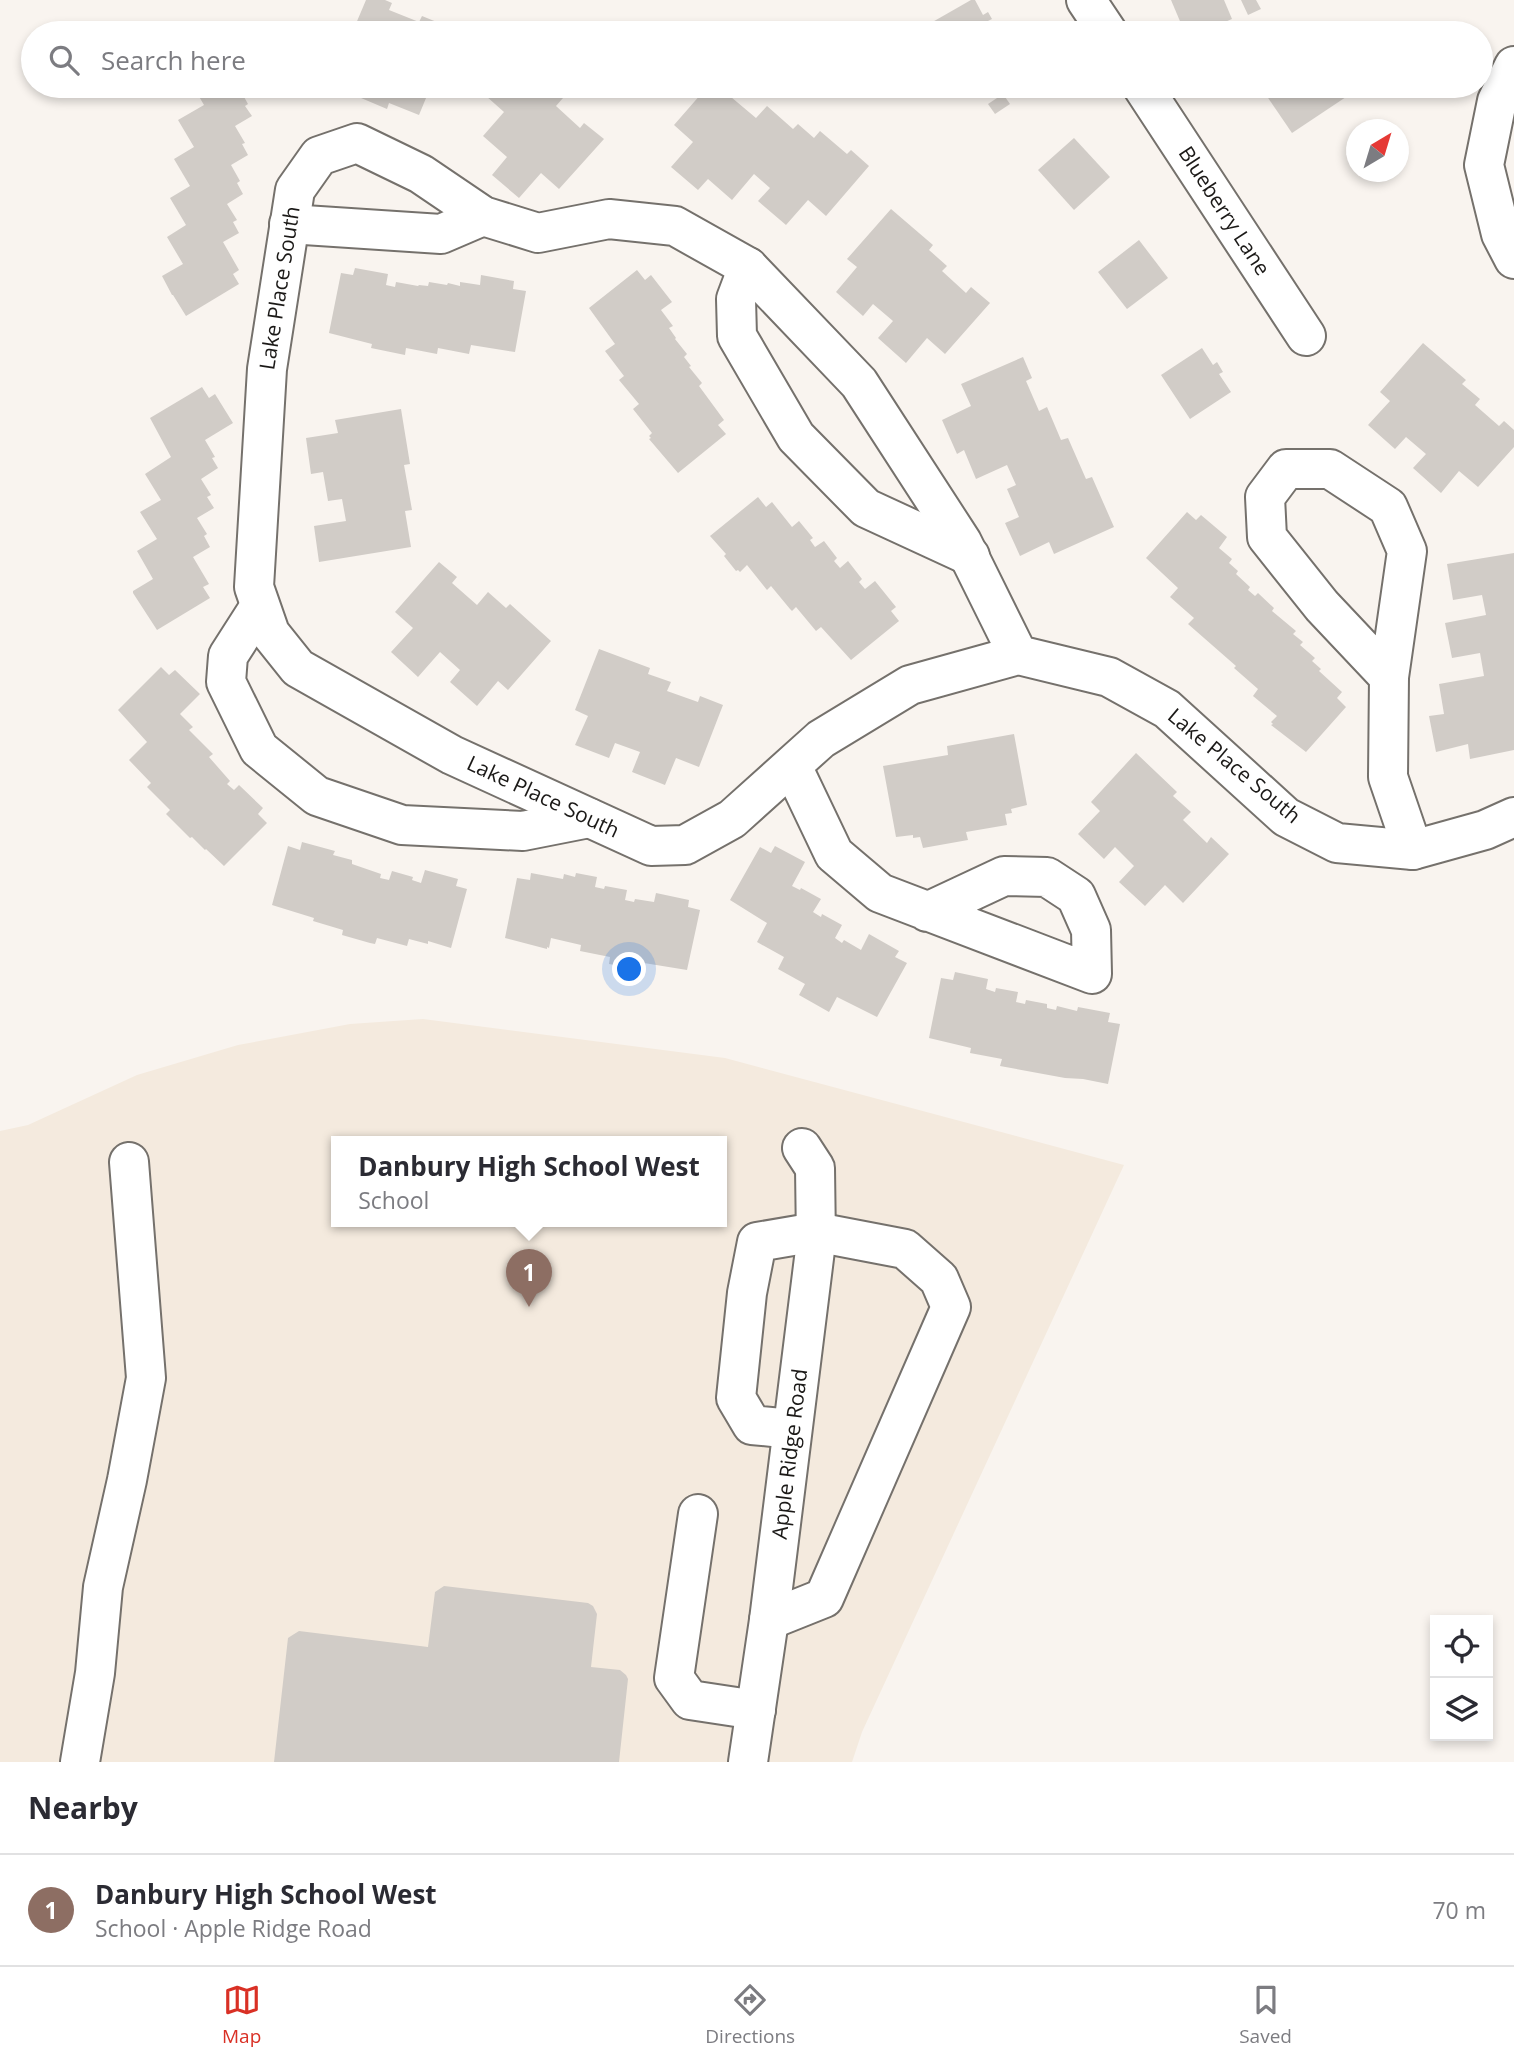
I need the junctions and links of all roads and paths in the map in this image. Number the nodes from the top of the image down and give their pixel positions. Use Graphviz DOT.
graph roads {
  1 [pos="1086,0"];
  2 [pos="1100,21"];
  3 [pos="1514,66"];
  4 [pos="1150,98"];
  5 [pos="482,216"];
  6 [pos="289,224"];
  7 [pos="1514,259"];
  8 [pos="748,267"];
  9 [pos="1306,336"];
  10 [pos="970,556"];
  11 [pos="260,606"];
  12 [pos="1018,656"];
  13 [pos="1389,677"];
  14 [pos="792,766"];
  15 [pos="1514,817"];
  16 [pos="589,818"];
  17 [pos="1413,850"];
  18 [pos="927,912"];
  19 [pos="802,1148"];
  20 [pos="129,1162"];
  21 [pos="816,1232"];
  22 [pos="792,1429"];
  23 [pos="698,1514"];
  24 [pos="769,1620"];
  25 [pos="756,1710"];
  26 [pos="80,1762"];
  27 [pos="748,1762"];
  1 -- 2 [label="street"];
  3 -- 7 [label="street"];
  4 -- 9 [label="street, Blueberry Lane"];
  5 -- 6 [label="street"];
  5 -- 6 [label="street, Lake Place South"];
  5 -- 8 [label="street, Lake Place South"];
  6 -- 11 [label="street, Lake Place South"];
  8 -- 10 [label="street, Lake Place South"];
  8 -- 10 [label="street"];
  10 -- 12 [label="street, Lake Place South"];
  11 -- 16 [label="street, Lake Place South"];
  11 -- 16 [label="street"];
  12 -- 14 [label="street, Lake Place South"];
  12 -- 17 [label="street, Lake Place South"];
  13 -- 13 [label="street"];
  13 -- 17 [label="street"];
  14 -- 16 [label="street, Lake Place South"];
  14 -- 18 [label="street"];
  15 -- 17 [label="street, Lake Place South"];
  19 -- 21 [label="street, Apple Ridge Road"];
  20 -- 26 [label="street"];
  21 -- 22 [label="street, Apple Ridge Road"];
  21 -- 22 [label="street"];
  21 -- 24 [label="street"];
  22 -- 24 [label="street, Apple Ridge Road"];
  23 -- 25 [label="street"];
  24 -- 25 [label="street, Apple Ridge Road"];
  25 -- 27 [label="street, Apple Ridge Road"];
}
